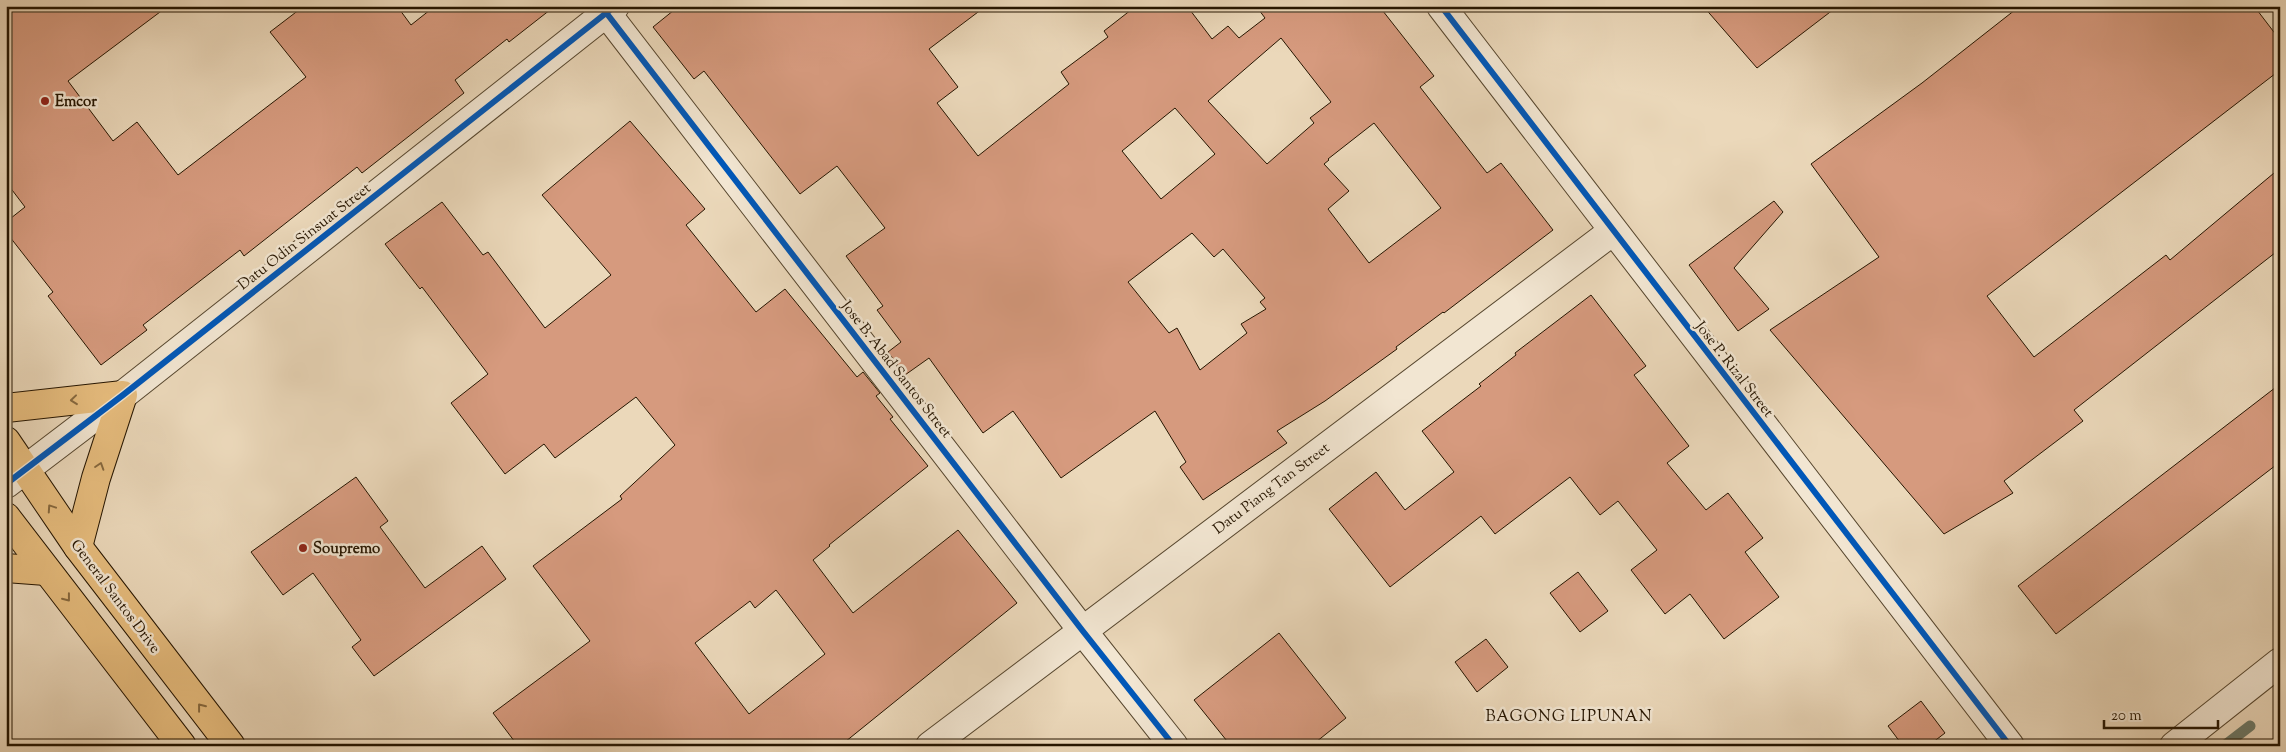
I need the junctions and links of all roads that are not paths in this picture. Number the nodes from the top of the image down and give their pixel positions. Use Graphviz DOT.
graph roads {
  1 [pos="1441,6"];
  2 [pos="608,9"];
  3 [pos="1613,231"];
  4 [pos="123,395"];
  5 [pos="6,408"];
  6 [pos="6,441"];
  7 [pos="15,476"];
  8 [pos="6,518"];
  9 [pos="78,547"];
  10 [pos="6,568"];
  11 [pos="46,571"];
  12 [pos="1082,630"];
  13 [pos="2280,662"];
  14 [pos="182,746"];
  15 [pos="231,746"];
  16 [pos="930,746"];
  17 [pos="1174,746"];
  18 [pos="2010,746"];
  19 [pos="2174,746"];
  1 -- 3 [label="street, Jose P. Rizal Street"];
  2 -- 4 [label="street, Datu Odin Sinsuat Street"];
  2 -- 12 [label="street, Jose B. Abad Santos Street"];
  3 -- 12 [label="street, Datu Piang Tan Street"];
  3 -- 18 [label="street, Jose P. Rizal Street"];
  4 -- 5 [label="highway, one-way"];
  4 -- 7 [label="street, Datu Odin Sinsuat Street"];
  9 -- 4 [label="highway, one-way"];
  6 -- 7 [label="highway, General Santos Drive"];
  9 -- 7 [label="highway, General Santos Drive, one-way"];
  8 -- 11 [label="highway"];
  15 -- 9 [label="highway, General Santos Drive, one-way"];
  10 -- 11 [label="highway"];
  11 -- 14 [label="highway, one-way"];
  12 -- 16 [label="street, Datu Piang Tan Street"];
  12 -- 17 [label="street, Jose B. Abad Santos Street"];
  13 -- 19 [label="street"];
}
